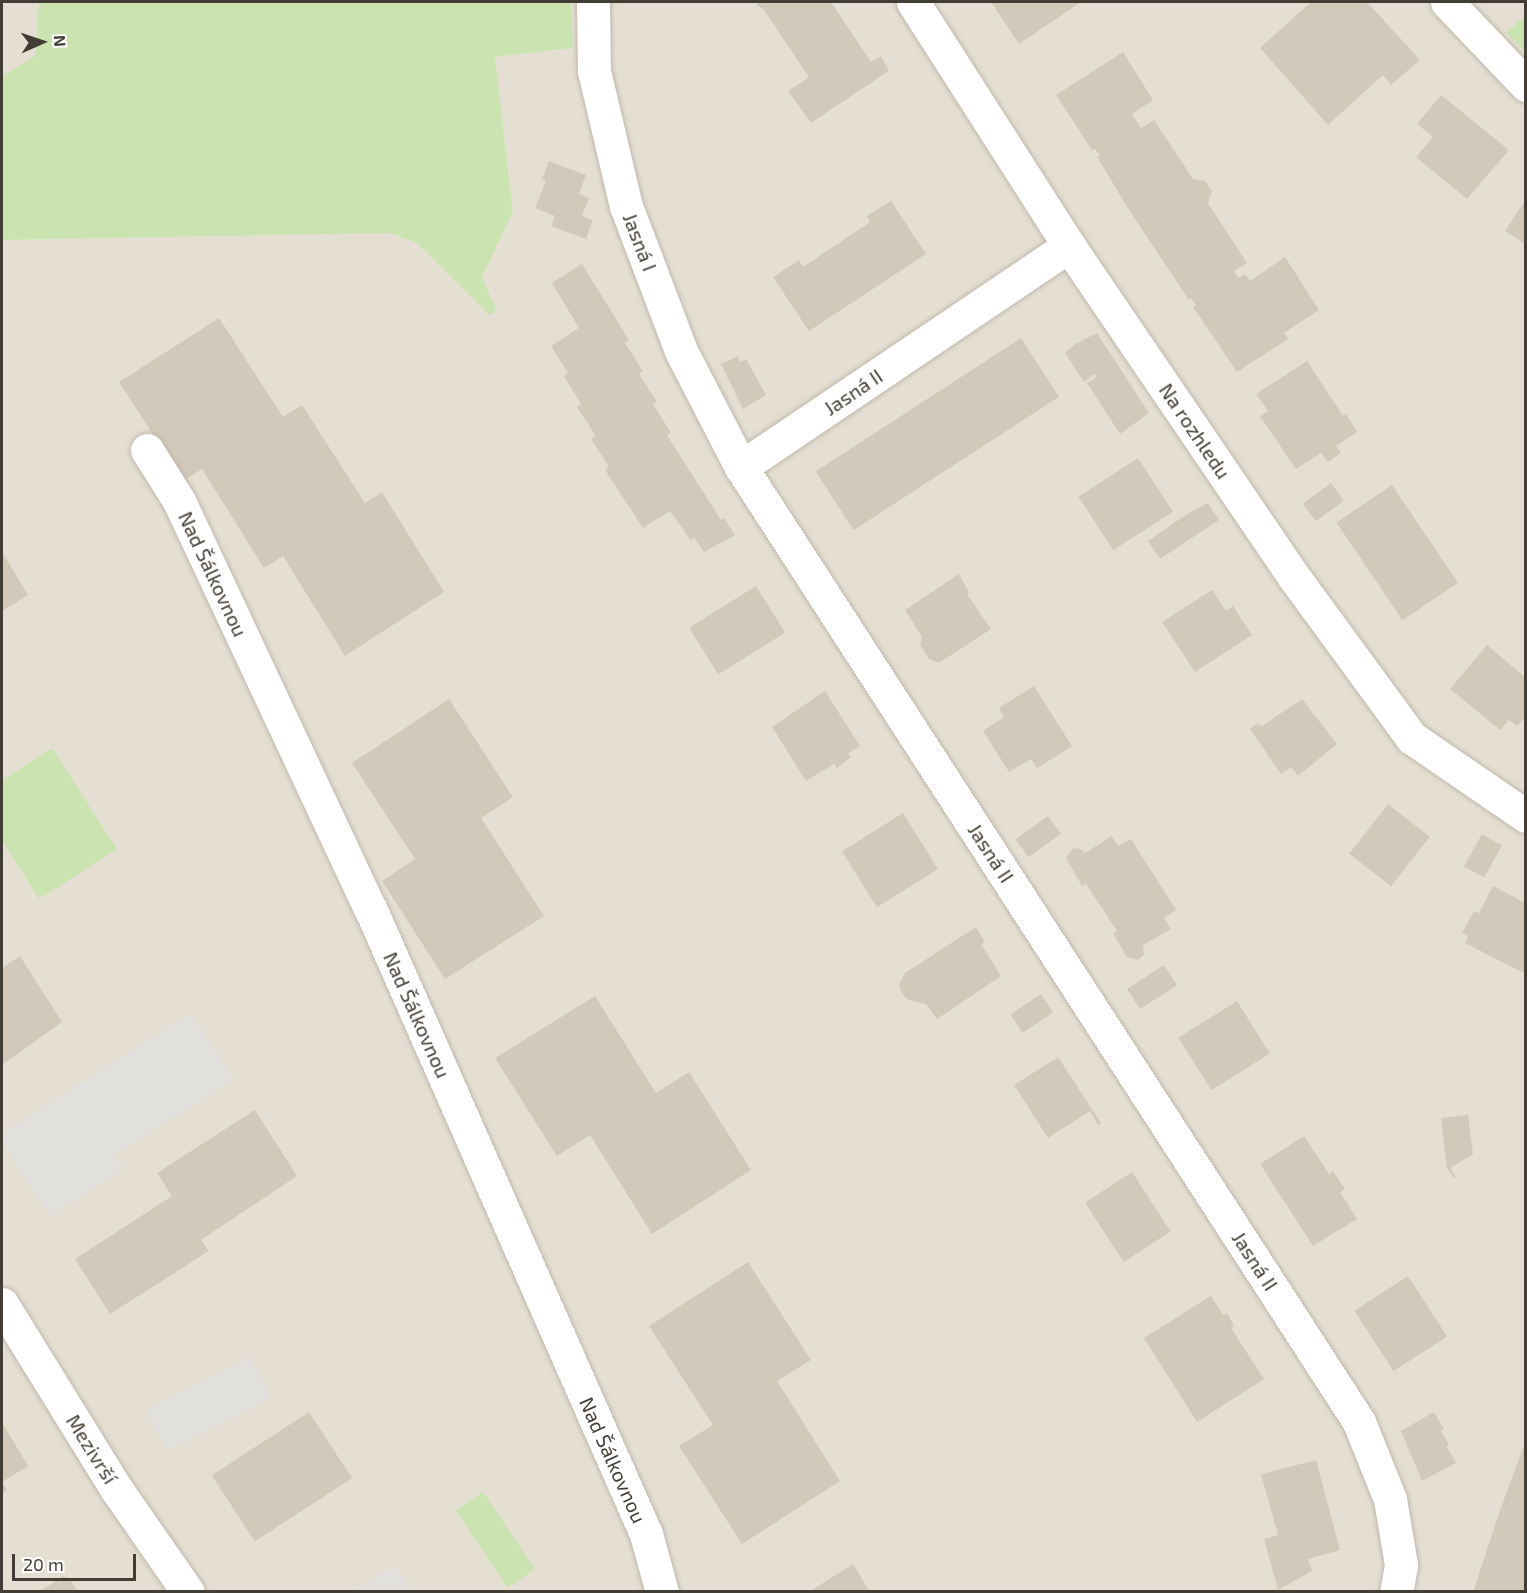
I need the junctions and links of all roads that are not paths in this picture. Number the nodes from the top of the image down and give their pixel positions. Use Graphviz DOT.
graph roads {
  1 [pos="593,2"];
  2 [pos="914,2"];
  3 [pos="1447,2"];
  4 [pos="1526,85"];
  5 [pos="1069,246"];
  6 [pos="147,450"];
  7 [pos="741,467"];
  8 [pos="1526,816"];
  9 [pos="2,1304"];
  10 [pos="188,1592"];
  11 [pos="662,1592"];
  12 [pos="1396,1592"];
  1 -- 7 [label="street, Jasná I"];
  2 -- 5 [label="street, Na rozhledu"];
  3 -- 4 [label="street"];
  5 -- 7 [label="street, Jasná II"];
  5 -- 8 [label="street, Na rozhledu"];
  6 -- 11 [label="street, Nad Šálkovnou"];
  7 -- 12 [label="street, Jasná II"];
  9 -- 10 [label="street, Mezivrší"];
}
